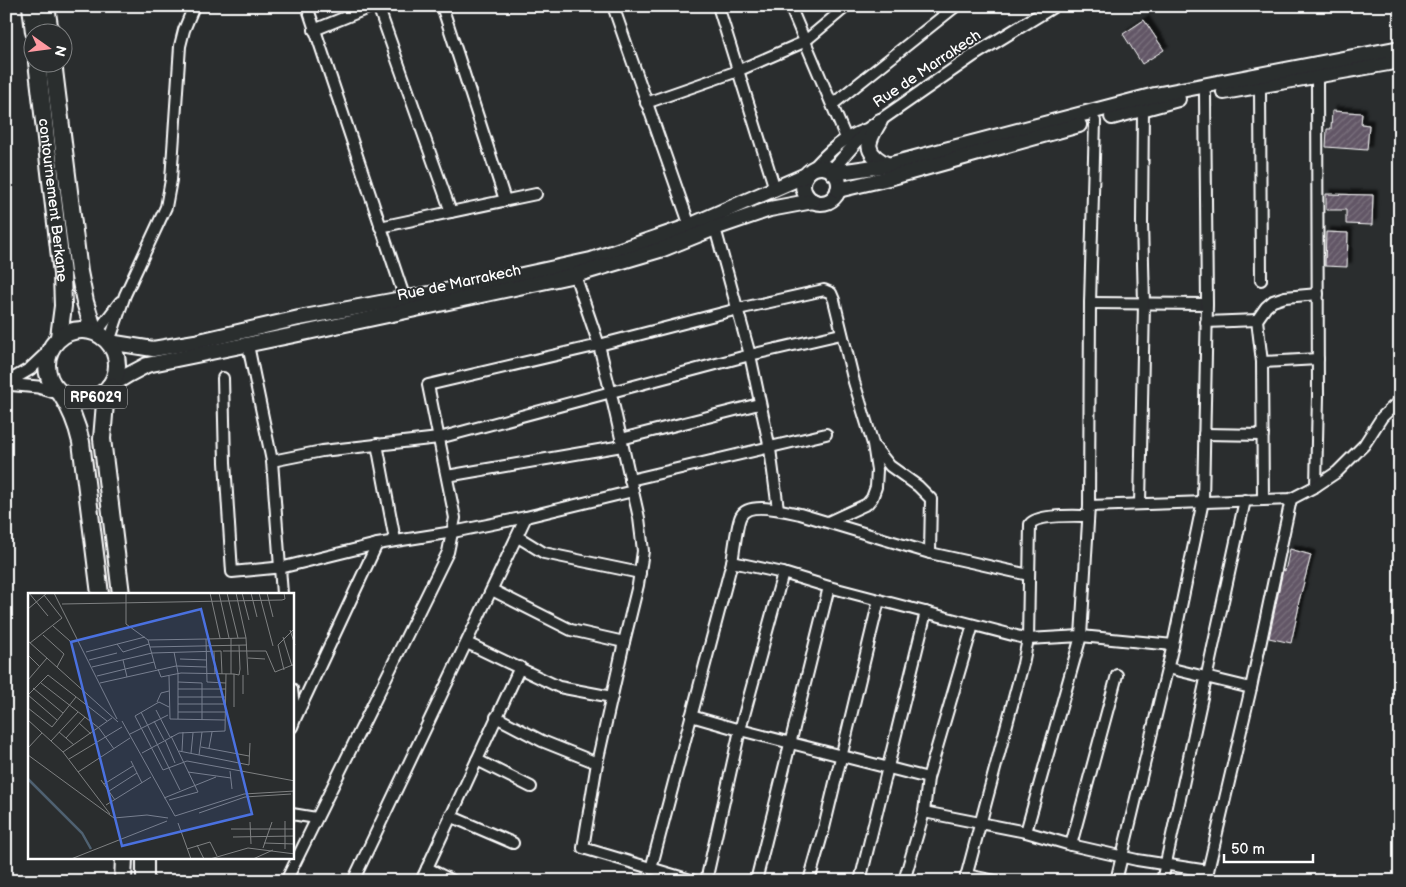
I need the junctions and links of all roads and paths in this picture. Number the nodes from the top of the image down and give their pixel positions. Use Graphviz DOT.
graph roads {
  1 [pos="31,6"];
  2 [pos="46,6"];
  3 [pos="194,6"];
  4 [pos="307,6"];
  5 [pos="373,6"];
  6 [pos="378,6"];
  7 [pos="442,6"];
  8 [pos="613,6"];
  9 [pos="718,6"];
  10 [pos="790,6"];
  11 [pos="847,6"];
  12 [pos="956,6"];
  13 [pos="1054,6"];
  14 [pos="33,22"];
  15 [pos="48,22"];
  16 [pos="314,30"];
  17 [pos="804,42"];
  18 [pos="1400,48"];
  19 [pos="1400,61"];
  20 [pos="738,70"];
  21 [pos="39,72"];
  22 [pos="54,72"];
  23 [pos="1317,75"];
  24 [pos="1260,86"];
  25 [pos="1205,94"];
  26 [pos="646,103"];
  27 [pos="833,104"];
  28 [pos="1143,109"];
  29 [pos="1095,121"];
  30 [pos="875,124"];
  31 [pos="846,138"];
  32 [pos="888,164"];
  33 [pos="809,172"];
  34 [pos="832,172"];
  35 [pos="775,189"];
  36 [pos="838,190"];
  37 [pos="536,194"];
  38 [pos="505,200"];
  39 [pos="813,201"];
  40 [pos="450,212"];
  41 [pos="690,226"];
  42 [pos="380,227"];
  43 [pos="715,228"];
  44 [pos="575,275"];
  45 [pos="1261,280"];
  46 [pos="1318,294"];
  47 [pos="125,295"];
  48 [pos="405,299"];
  49 [pos="1090,303"];
  50 [pos="1144,303"];
  51 [pos="1207,304"];
  52 [pos="738,309"];
  53 [pos="1257,320"];
  54 [pos="1206,322"];
  55 [pos="842,334"];
  56 [pos="100,335"];
  57 [pos="59,337"];
  58 [pos="248,345"];
  59 [pos="599,345"];
  60 [pos="48,352"];
  61 [pos="750,355"];
  62 [pos="1318,359"];
  63 [pos="1262,362"];
  64 [pos="224,378"];
  65 [pos="6,383"];
  66 [pos="110,386"];
  67 [pos="61,394"];
  68 [pos="611,394"];
  69 [pos="1400,400"];
  70 [pos="759,404"];
  71 [pos="826,434"];
  72 [pos="1204,434"];
  73 [pos="1262,435"];
  74 [pos="439,438"];
  75 [pos="621,442"];
  76 [pos="377,444"];
  77 [pos="873,444"];
  78 [pos="770,449"];
  79 [pos="272,461"];
  80 [pos="447,476"];
  81 [pos="630,480"];
  82 [pos="1316,486"];
  83 [pos="633,491"];
  84 [pos="1263,499"];
  85 [pos="1291,499"];
  86 [pos="1245,500"];
  87 [pos="1203,501"];
  88 [pos="1140,504"];
  89 [pos="778,509"];
  90 [pos="1088,511"];
  91 [pos="526,518"];
  92 [pos="828,522"];
  93 [pos="453,532"];
  94 [pos="518,537"];
  95 [pos="395,540"];
  96 [pos="377,544"];
  97 [pos="930,553"];
  98 [pos="732,562"];
  99 [pos="279,568"];
  100 [pos="640,573"];
  101 [pos="783,573"];
  102 [pos="1029,575"];
  103 [pos="829,587"];
  104 [pos="492,590"];
  105 [pos="100,593"];
  106 [pos="121,593"];
  107 [pos="282,593"];
  108 [pos="879,600"];
  109 [pos="926,612"];
  110 [pos="973,624"];
  111 [pos="1081,636"];
  112 [pos="1028,639"];
  113 [pos="624,642"];
  114 [pos="467,643"];
  115 [pos="1174,646"];
  116 [pos="520,667"];
  117 [pos="1168,668"];
  118 [pos="1117,675"];
  119 [pos="1207,678"];
  120 [pos="1251,688"];
  121 [pos="612,697"];
  122 [pos="691,716"];
  123 [pos="496,717"];
  124 [pos="294,722"];
  125 [pos="740,730"];
  126 [pos="790,743"];
  127 [pos="841,756"];
  128 [pos="477,760"];
  129 [pos="597,763"];
  130 [pos="889,768"];
  131 [pos="928,778"];
  132 [pos="530,787"];
  133 [pos="924,812"];
  134 [pos="294,814"];
  135 [pos="450,816"];
  136 [pos="316,818"];
  137 [pos="979,823"];
  138 [pos="1026,832"];
  139 [pos="513,843"];
  140 [pos="1071,845"];
  141 [pos="1122,856"];
  142 [pos="124,860"];
  143 [pos="145,860"];
  144 [pos="1166,865"];
  145 [pos="427,868"];
  146 [pos="651,869"];
  147 [pos="1207,876"];
  148 [pos="965,878"];
  149 [pos="123,881"];
  150 [pos="145,881"];
  151 [pos="286,881"];
  152 [pos="354,881"];
  153 [pos="421,881"];
  154 [pos="453,881"];
  155 [pos="694,881"];
  156 [pos="706,881"];
  157 [pos="756,881"];
  158 [pos="809,881"];
  159 [pos="860,881"];
  160 [pos="904,881"];
  161 [pos="996,881"];
  162 [pos="1116,881"];
  163 [pos="1162,881"];
  1 -- 14 [label="highway"];
  2 -- 15 [label="highway"];
  3 -- 47 [label="street"];
  4 -- 16 [label="street"];
  5 -- 16 [label="street"];
  6 -- 40 [label="street"];
  7 -- 38 [label="street"];
  8 -- 26 [label="street"];
  9 -- 20 [label="street"];
  10 -- 17 [label="street"];
  11 -- 17 [label="street"];
  12 -- 27 [label="street"];
  13 -- 30 [label="street, Rue de Marrakech"];
  16 -- 42 [label="street"];
  17 -- 20 [label="street"];
  17 -- 27 [label="street"];
  18 -- 32 [label="main road"];
  19 -- 23 [label="main road"];
  20 -- 26 [label="street"];
  20 -- 35 [label="street"];
  21 -- 57 [label="highway, contournement Berkane"];
  22 -- 56 [label="highway"];
  23 -- 24 [label="main road"];
  23 -- 46 [label="street"];
  24 -- 25 [label="main road"];
  24 -- 45 [label="street"];
  25 -- 28 [label="main road"];
  25 -- 51 [label="street"];
  26 -- 41 [label="street"];
  27 -- 31 [label="street"];
  28 -- 29 [label="main road"];
  28 -- 50 [label="street"];
  29 -- 36 [label="main road"];
  29 -- 49 [label="street"];
  30 -- 31 [label="street, Rue de Marrakech"];
  30 -- 32 [label="main road"];
  30 -- 34 [label="street, Rue de Marrakech"];
  31 -- 33 [label="street, Rue de Marrakech"];
  32 -- 34 [label="main road"];
  33 -- 34 [label="main road"];
  33 -- 35 [label="main road, Rue de Marrakech"];
  33 -- 39 [label="main road"];
  34 -- 36 [label="main road"];
  35 -- 41 [label="main road, Rue de Marrakech"];
  36 -- 39 [label="main road, RP6029"];
  37 -- 38 [label="street"];
  38 -- 40 [label="street"];
  39 -- 43 [label="main road, Rue de Marrakech / RP6029"];
  40 -- 42 [label="street"];
  41 -- 48 [label="main road, Rue de Marrakech"];
  42 -- 48 [label="street"];
  43 -- 44 [label="main road, Rue de Marrakech / RP6029"];
  43 -- 52 [label="street"];
  44 -- 58 [label="main road, Rue de Marrakech / RP6029"];
  44 -- 59 [label="street"];
  46 -- 53 [label="street"];
  46 -- 62 [label="street"];
  47 -- 56 [label="street"];
  47 -- 56 [label="street"];
  48 -- 56 [label="main road, Rue de Marrakech"];
  49 -- 50 [label="street"];
  49 -- 90 [label="street"];
  50 -- 51 [label="street"];
  50 -- 88 [label="street"];
  51 -- 54 [label="street"];
  52 -- 55 [label="street"];
  52 -- 59 [label="street"];
  52 -- 61 [label="street"];
  53 -- 54 [label="street"];
  53 -- 63 [label="street"];
  54 -- 72 [label="street"];
  55 -- 61 [label="street"];
  55 -- 77 [label="street"];
  56 -- 57 [label="highway"];
  56 -- 66 [label="highway, RP6029"];
  57 -- 60 [label="highway, RP6029"];
  58 -- 66 [label="main road, Rue de Marrakech / RP6029"];
  58 -- 79 [label="street"];
  59 -- 68 [label="street"];
  59 -- 74 [label="street"];
  60 -- 65 [label="street, RP6029"];
  60 -- 67 [label="highway, RP6029"];
  61 -- 68 [label="street"];
  61 -- 70 [label="street"];
  62 -- 63 [label="street"];
  62 -- 82 [label="street"];
  63 -- 73 [label="street"];
  64 -- 99 [label="street"];
  65 -- 67 [label="street, RP6029"];
  66 -- 67 [label="highway, RP6029"];
  66 -- 106 [label="highway"];
  67 -- 105 [label="highway"];
  68 -- 74 [label="street"];
  68 -- 75 [label="street"];
  69 -- 82 [label="street"];
  70 -- 75 [label="street"];
  70 -- 78 [label="street"];
  71 -- 78 [label="street"];
  72 -- 73 [label="street"];
  72 -- 87 [label="street"];
  73 -- 84 [label="street"];
  74 -- 76 [label="street"];
  74 -- 80 [label="street"];
  75 -- 80 [label="street"];
  75 -- 81 [label="street"];
  76 -- 79 [label="street"];
  76 -- 95 [label="street"];
  77 -- 92 [label="street"];
  77 -- 97 [label="street"];
  78 -- 81 [label="street"];
  78 -- 89 [label="street"];
  79 -- 99 [label="street"];
  80 -- 93 [label="street"];
  81 -- 83 [label="street"];
  82 -- 85 [label="street"];
  83 -- 91 [label="street"];
  83 -- 100 [label="street"];
  84 -- 85 [label="street"];
  84 -- 86 [label="street"];
  85 -- 120 [label="street"];
  86 -- 87 [label="street"];
  86 -- 119 [label="street"];
  87 -- 88 [label="street"];
  87 -- 115 [label="street"];
  88 -- 90 [label="street"];
  89 -- 92 [label="street"];
  89 -- 98 [label="street"];
  90 -- 102 [label="street"];
  90 -- 111 [label="street"];
  91 -- 93 [label="street"];
  91 -- 94 [label="street"];
  92 -- 97 [label="street"];
  93 -- 95 [label="street"];
  93 -- 136 [label="street"];
  94 -- 100 [label="street"];
  94 -- 104 [label="street"];
  95 -- 96 [label="street"];
  96 -- 99 [label="street"];
  96 -- 124 [label="street"];
  97 -- 102 [label="street"];
  98 -- 101 [label="street"];
  98 -- 122 [label="street"];
  99 -- 107 [label="street"];
  100 -- 113 [label="street"];
  101 -- 103 [label="street"];
  101 -- 125 [label="street"];
  102 -- 112 [label="street"];
  103 -- 108 [label="street"];
  103 -- 126 [label="street"];
  104 -- 113 [label="street"];
  104 -- 114 [label="street"];
  108 -- 109 [label="street"];
  108 -- 127 [label="street"];
  109 -- 110 [label="street"];
  109 -- 130 [label="street"];
  110 -- 112 [label="street"];
  110 -- 131 [label="street"];
  111 -- 112 [label="street"];
  111 -- 115 [label="street"];
  111 -- 138 [label="street"];
  112 -- 137 [label="street"];
  113 -- 121 [label="street"];
  114 -- 116 [label="street"];
  114 -- 152 [label="street"];
  115 -- 117 [label="street"];
  116 -- 121 [label="street"];
  116 -- 123 [label="street"];
  117 -- 119 [label="street"];
  117 -- 141 [label="street"];
  118 -- 140 [label="street"];
  119 -- 120 [label="street"];
  119 -- 144 [label="street"];
  120 -- 147 [label="street"];
  121 -- 129 [label="street"];
  122 -- 125 [label="street"];
  122 -- 146 [label="street"];
  123 -- 128 [label="street"];
  123 -- 129 [label="street"];
  125 -- 126 [label="street"];
  125 -- 156 [label="street"];
  126 -- 127 [label="street"];
  126 -- 157 [label="street"];
  127 -- 130 [label="street"];
  127 -- 158 [label="street"];
  128 -- 132 [label="street"];
  128 -- 135 [label="street"];
  129 -- 146 [label="street"];
  130 -- 131 [label="street"];
  130 -- 159 [label="street"];
  131 -- 133 [label="street"];
  133 -- 137 [label="street"];
  133 -- 160 [label="street"];
  134 -- 136 [label="street"];
  135 -- 139 [label="street"];
  135 -- 145 [label="street"];
  136 -- 151 [label="street"];
  137 -- 138 [label="street"];
  137 -- 148 [label="street"];
  138 -- 140 [label="street"];
  140 -- 141 [label="street"];
  141 -- 144 [label="street"];
  141 -- 162 [label="street"];
  142 -- 149 [label="highway"];
  143 -- 150 [label="highway"];
  144 -- 147 [label="street"];
  144 -- 163 [label="street"];
  145 -- 153 [label="street"];
  145 -- 154 [label="street"];
  146 -- 155 [label="street"];
  148 -- 161 [label="street"];
}
